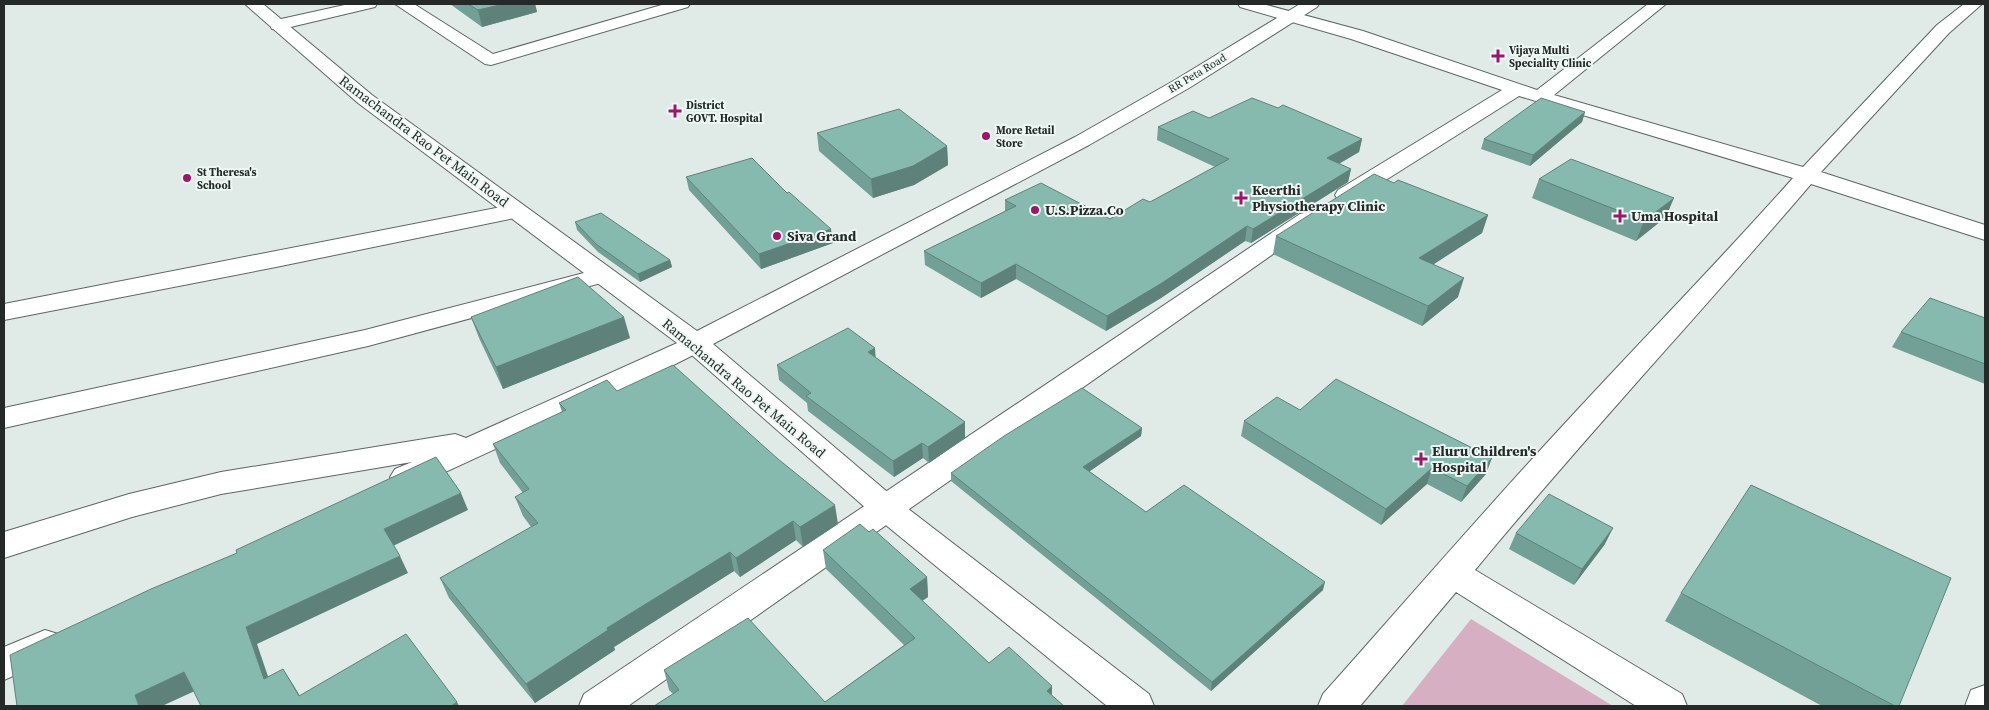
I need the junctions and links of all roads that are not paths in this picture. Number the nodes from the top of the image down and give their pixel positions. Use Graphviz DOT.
graph roads {
  1 [pos="253,4"];
  2 [pos="369,4"];
  3 [pos="403,4"];
  4 [pos="682,4"];
  5 [pos="1246,4"];
  6 [pos="1311,4"];
  7 [pos="1658,4"];
  8 [pos="1974,4"];
  9 [pos="1290,16"];
  10 [pos="278,25"];
  11 [pos="1528,93"];
  12 [pos="1807,175"];
  13 [pos="516,211"];
  14 [pos="1985,233"];
  15 [pos="603,275"];
  16 [pos="4,312"];
  17 [pos="694,343"];
  18 [pos="4,418"];
  19 [pos="489,438"];
  20 [pos="381,488"];
  21 [pos="887,509"];
  22 [pos="4,545"];
  23 [pos="1451,572"];
  24 [pos="67,635"];
  25 [pos="4,664"];
  26 [pos="1985,702"];
  27 [pos="598,706"];
  28 [pos="1135,706"];
  29 [pos="1337,706"];
  30 [pos="1668,706"];
  31 [pos="1984,706"];
  1 -- 10 [label="street, Ramachandra Rao Pet Main Road"];
  2 -- 10 [label="street"];
  3 -- 4 [label="street"];
  5 -- 9 [label="street"];
  6 -- 9 [label="street, RR Peta Road"];
  7 -- 11 [label="street"];
  8 -- 12 [label="street"];
  9 -- 11 [label="street"];
  9 -- 17 [label="street, RR Peta Road"];
  10 -- 13 [label="street, Ramachandra Rao Pet Main Road"];
  11 -- 12 [label="street"];
  11 -- 21 [label="street"];
  12 -- 14 [label="street"];
  12 -- 23 [label="street"];
  13 -- 15 [label="street, Ramachandra Rao Pet Main Road"];
  13 -- 16 [label="street"];
  15 -- 17 [label="street, Ramachandra Rao Pet Main Road"];
  15 -- 18 [label="street"];
  17 -- 19 [label="street, RR Peta Road"];
  17 -- 21 [label="street, Ramachandra Rao Pet Main Road"];
  19 -- 20 [label="street"];
  19 -- 22 [label="street"];
  21 -- 27 [label="street"];
  21 -- 28 [label="street, Ramachandra Rao Pet Main Road"];
  23 -- 29 [label="street"];
  23 -- 30 [label="street"];
  24 -- 25 [label="street"];
  26 -- 31 [label="street"];
}
